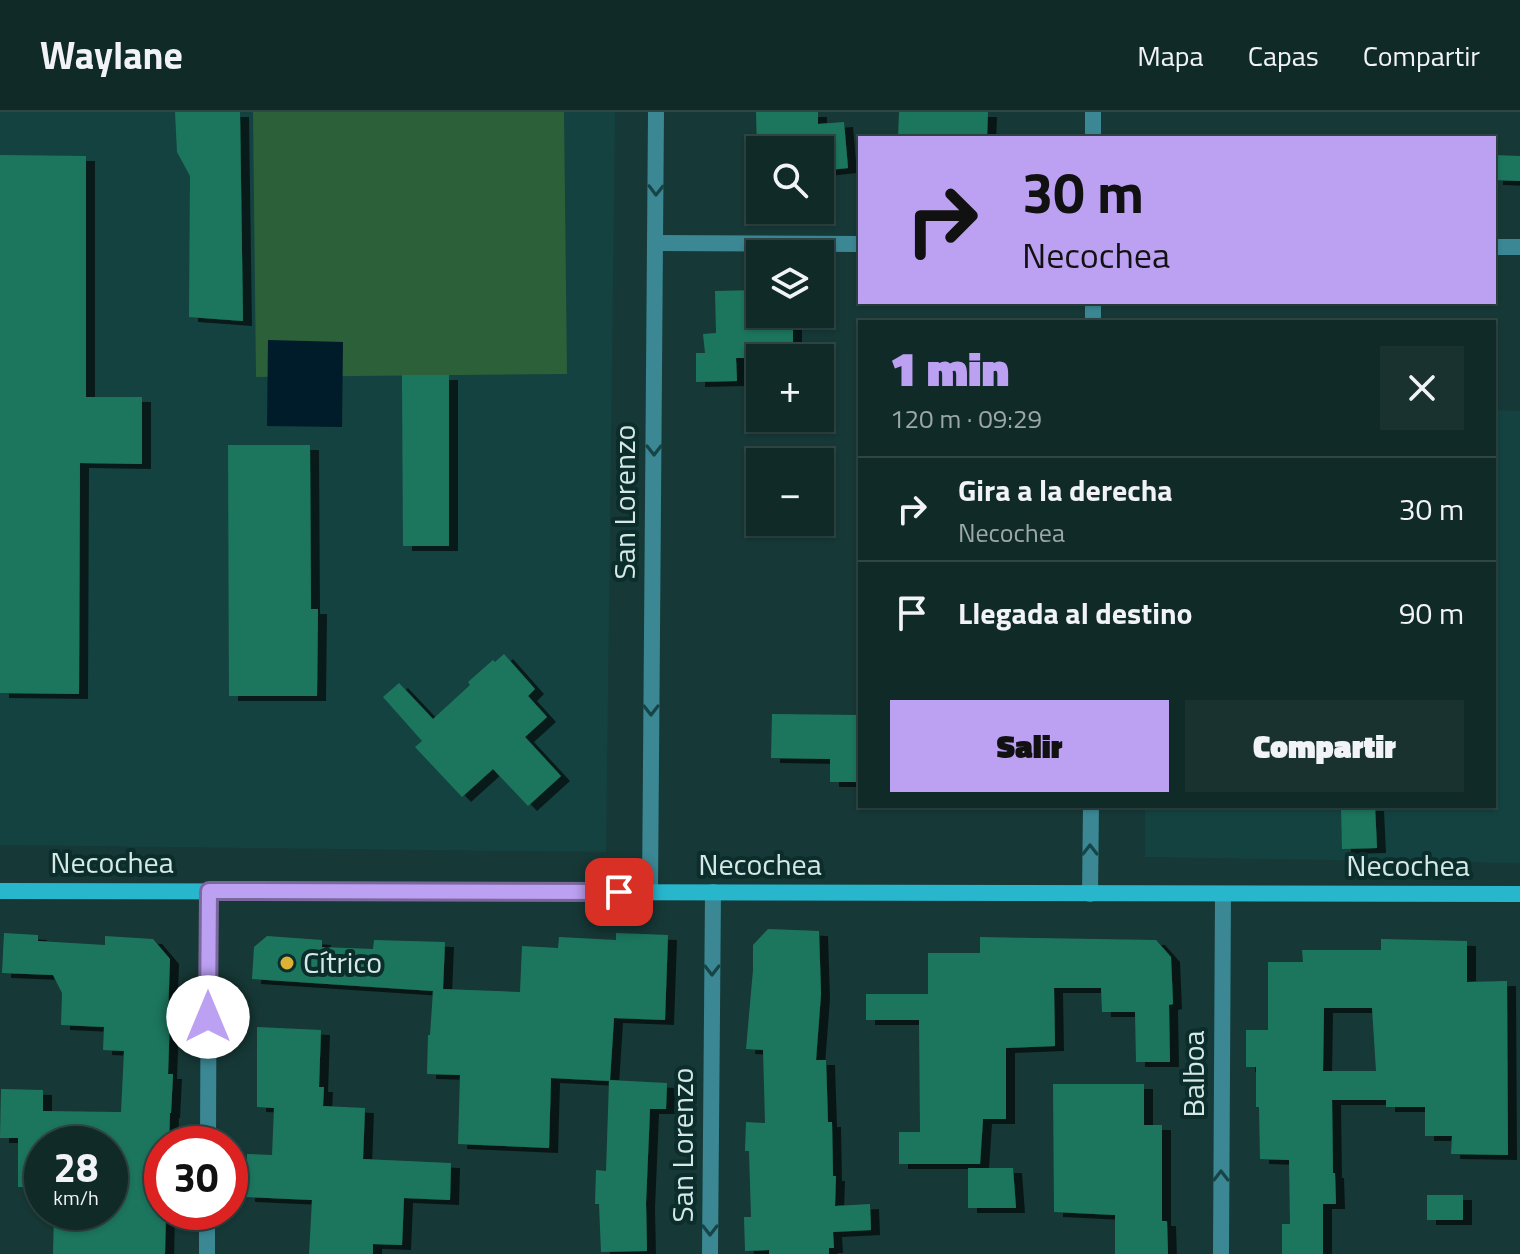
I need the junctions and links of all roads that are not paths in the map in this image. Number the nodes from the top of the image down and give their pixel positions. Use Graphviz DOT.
graph roads {
  1 [pos="656,112"];
  2 [pos="1093,112"];
  3 [pos="1093,136"];
  4 [pos="655,243"];
  5 [pos="858,244"];
  6 [pos="1496,247"];
  7 [pos="1520,247"];
  8 [pos="1091,808"];
  9 [pos="0,891"];
  10 [pos="209,891"];
  11 [pos="650,892"];
  12 [pos="713,892"];
  13 [pos="1090,894"];
  14 [pos="1223,894"];
  15 [pos="1520,894"];
  16 [pos="208,1126"];
  17 [pos="207,1230"];
  18 [pos="207,1254"];
  19 [pos="710,1254"];
  20 [pos="1221,1254"];
  1 -- 4 [label="street, San Lorenzo, one-way"];
  2 -- 3 [label="street"];
  4 -- 5 [label="street"];
  4 -- 11 [label="street, San Lorenzo, one-way"];
  6 -- 7 [label="street"];
  13 -- 8 [label="street, one-way"];
  9 -- 10 [label="main road, Necochea"];
  10 -- 11 [label="main road, Necochea"];
  10 -- 16 [label="street"];
  11 -- 12 [label="main road, Necochea"];
  12 -- 13 [label="main road, Necochea"];
  12 -- 19 [label="street, San Lorenzo, one-way"];
  13 -- 14 [label="main road, Necochea"];
  14 -- 15 [label="main road, Necochea"];
  20 -- 14 [label="street, Balboa, one-way"];
  17 -- 18 [label="street"];
}
